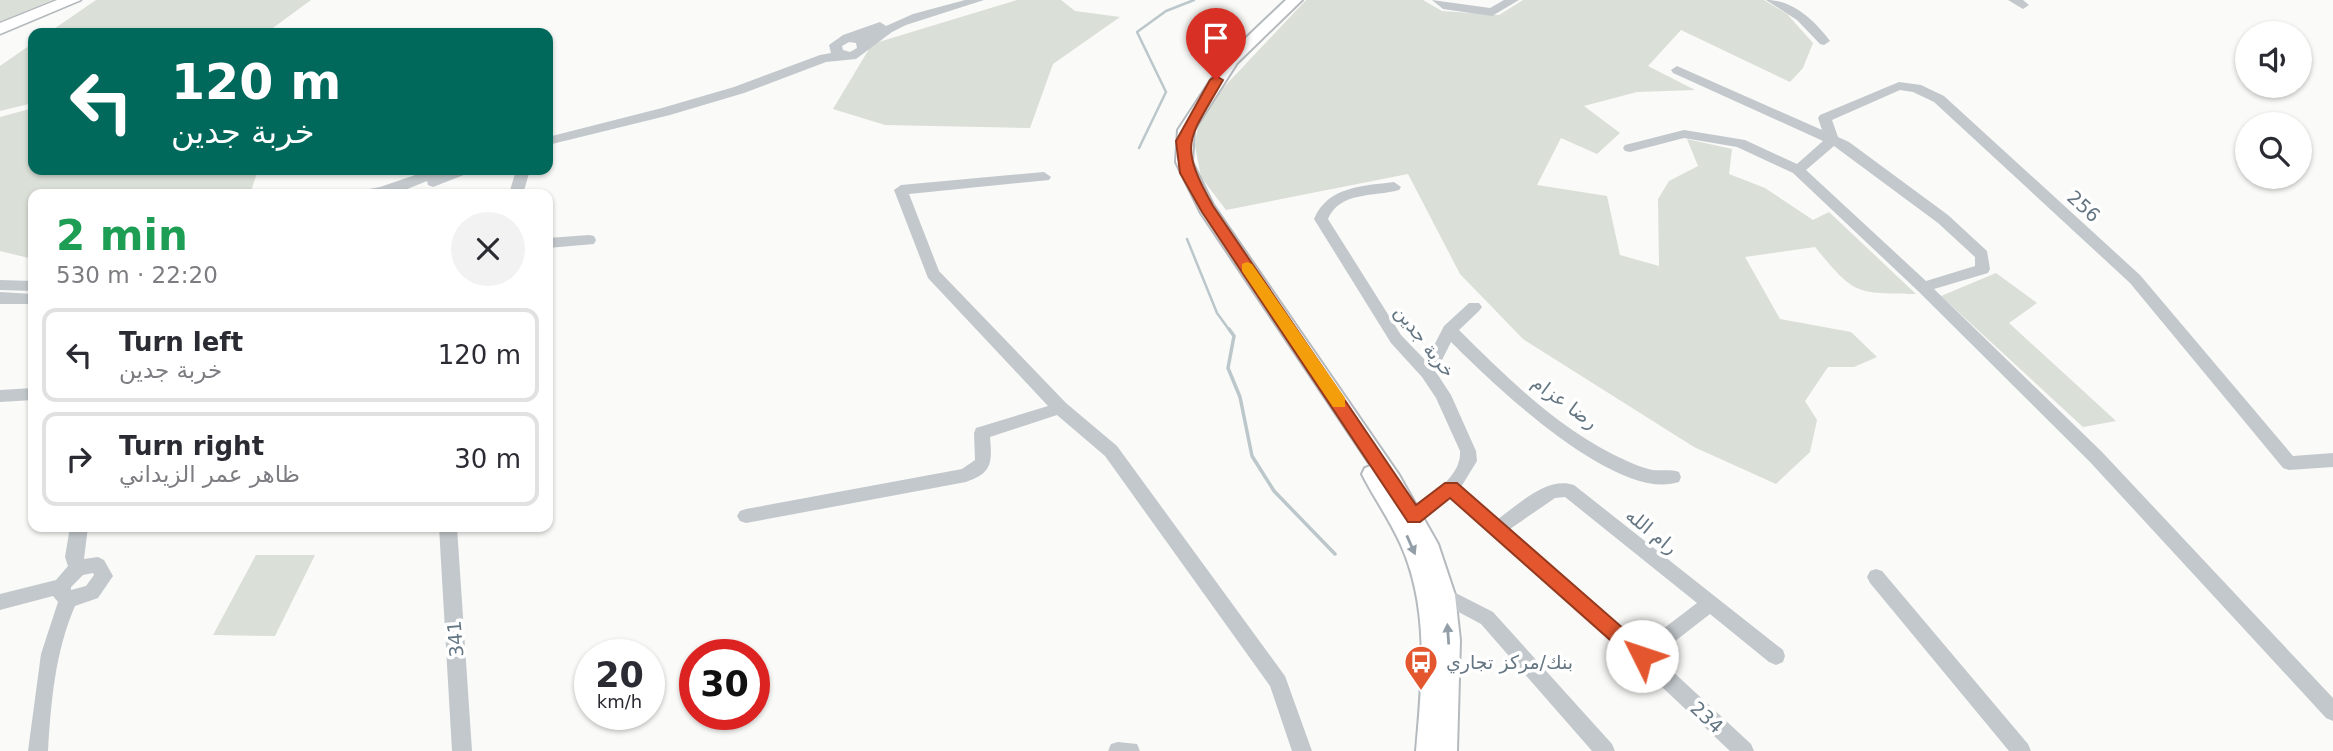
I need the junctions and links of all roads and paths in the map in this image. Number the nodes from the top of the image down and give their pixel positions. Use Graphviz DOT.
graph roads {
  1 [pos="72,0"];
  2 [pos="952,0"];
  3 [pos="978,0"];
  4 [pos="1281,0"];
  5 [pos="1295,0"];
  6 [pos="1438,0"];
  7 [pos="1513,0"];
  8 [pos="1772,0"];
  9 [pos="0,29"];
  10 [pos="852,37"];
  11 [pos="1824,41"];
  12 [pos="837,43"];
  13 [pos="864,49"];
  14 [pos="843,56"];
  15 [pos="1677,71"];
  16 [pos="553,128"];
  17 [pos="553,140"];
  18 [pos="1832,140"];
  19 [pos="1630,148"];
  20 [pos="1798,170"];
  21 [pos="430,175"];
  22 [pos="452,175"];
  23 [pos="1044,177"];
  24 [pos="1394,187"];
  25 [pos="395,189"];
  26 [pos="417,189"];
  27 [pos="589,240"];
  28 [pos="553,243"];
  29 [pos="0,285"];
  30 [pos="28,286"];
  31 [pos="1923,287"];
  32 [pos="0,298"];
  33 [pos="28,299"];
  34 [pos="1474,307"];
  35 [pos="1449,330"];
  36 [pos="1428,373"];
  37 [pos="28,394"];
  38 [pos="0,396"];
  39 [pos="1060,408"];
  40 [pos="2333,460"];
  41 [pos="1673,477"];
  42 [pos="1451,488"];
  43 [pos="746,516"];
  44 [pos="1414,516"];
  45 [pos="1496,529"];
  46 [pos="78,532"];
  47 [pos="447,532"];
  48 [pos="78,569"];
  49 [pos="1876,578"];
  50 [pos="65,592"];
  51 [pos="1444,595"];
  52 [pos="0,602"];
  53 [pos="1711,603"];
  54 [pos="1642,656"];
  55 [pos="1776,656"];
  56 [pos="2333,712"];
  57 [pos="38,751"];
  58 [pos="463,751"];
  59 [pos="1118,751"];
  60 [pos="1130,751"];
  61 [pos="1302,751"];
  62 [pos="1428,751"];
  63 [pos="1445,751"];
  64 [pos="1605,751"];
  65 [pos="1744,751"];
  66 [pos="2021,751"];
  1 -- 9 [label="highway"];
  2 -- 10 [label="street"];
  3 -- 13 [label="street"];
  4 -- 62 [label="main road, one-way"];
  5 -- 44 [label="main road"];
  6 -- 7 [label="street"];
  8 -- 11 [label="street"];
  10 -- 12 [label="street"];
  10 -- 13 [label="street"];
  12 -- 14 [label="street"];
  12 -- 16 [label="street"];
  13 -- 14 [label="street"];
  14 -- 17 [label="street"];
  15 -- 18 [label="street"];
  18 -- 20 [label="street"];
  18 -- 31 [label="street"];
  18 -- 40 [label="street, 256"];
  19 -- 20 [label="street"];
  20 -- 31 [label="street"];
  21 -- 25 [label="street"];
  22 -- 26 [label="street"];
  23 -- 39 [label="street"];
  24 -- 36 [label="street, خربة جدين"];
  27 -- 28 [label="street"];
  29 -- 30 [label="street"];
  31 -- 56 [label="street"];
  32 -- 33 [label="street"];
  34 -- 35 [label="street"];
  35 -- 36 [label="street"];
  35 -- 41 [label="street, رضا عزام"];
  36 -- 42 [label="street, خربة جدين"];
  37 -- 38 [label="street"];
  39 -- 43 [label="street"];
  39 -- 61 [label="street"];
  42 -- 44 [label="street, خربة جدين"];
  42 -- 45 [label="street, 234"];
  44 -- 51 [label="main road"];
  45 -- 53 [label="street, رام الله"];
  45 -- 54 [label="street, 234"];
  46 -- 48 [label="street"];
  47 -- 58 [label="street, 341"];
  48 -- 50 [label="street"];
  48 -- 50 [label="street"];
  49 -- 66 [label="street"];
  50 -- 52 [label="street"];
  50 -- 57 [label="street"];
  63 -- 51 [label="main road, one-way"];
  51 -- 64 [label="street"];
  53 -- 54 [label="street"];
  53 -- 55 [label="street, رام الله"];
  54 -- 65 [label="street, 234"];
  59 -- 60 [label="street"];
}
